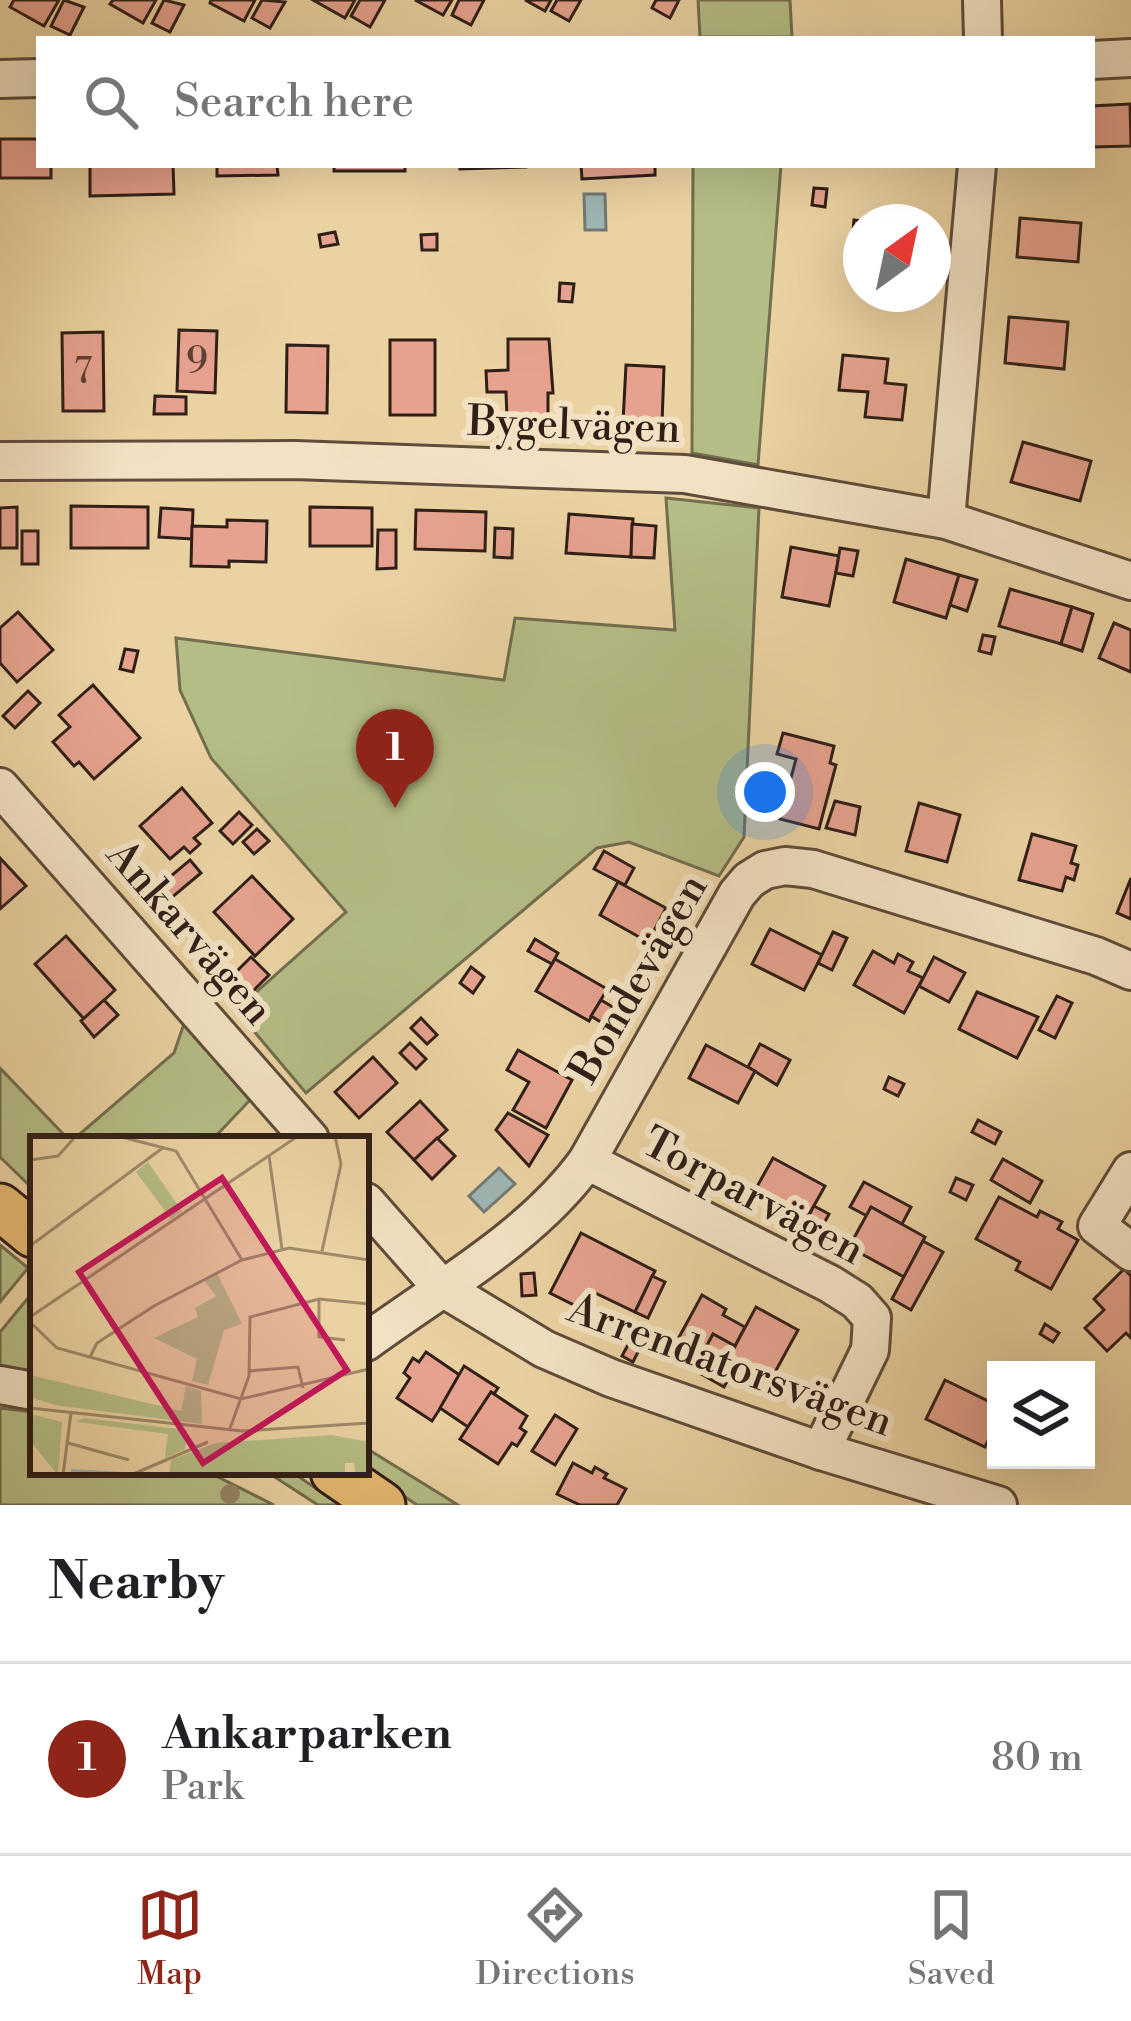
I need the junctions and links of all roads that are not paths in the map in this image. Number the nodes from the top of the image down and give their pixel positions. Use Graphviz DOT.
graph roads {
  1 [pos="982,0"];
  2 [pos="983,36"];
  3 [pos="1131,58"];
  4 [pos="1095,60"];
  5 [pos="36,78"];
  6 [pos="0,79"];
  7 [pos="977,168"];
  8 [pos="0,460"];
  9 [pos="946,520"];
  10 [pos="1131,581"];
  11 [pos="0,787"];
  12 [pos="1131,971"];
  13 [pos="307,1136"];
  14 [pos="587,1161"];
  15 [pos="1131,1171"];
  16 [pos="369,1205"];
  17 [pos="0,1208"];
  18 [pos="30,1232"];
  19 [pos="1131,1252"];
  20 [pos="441,1287"];
  21 [pos="369,1340"];
  22 [pos="0,1384"];
  23 [pos="30,1390"];
  24 [pos="821,1450"];
  25 [pos="338,1475"];
  26 [pos="382,1505"];
  27 [pos="998,1505"];
  1 -- 2 [label="street"];
  3 -- 4 [label="street"];
  5 -- 6 [label="street"];
  7 -- 9 [label="street"];
  8 -- 9 [label="street, Bygelvägen"];
  9 -- 10 [label="street, Bygelvägen"];
  11 -- 13 [label="street, Ankarvägen"];
  12 -- 14 [label="street, Bondevägen"];
  14 -- 20 [label="street, Bondevägen"];
  14 -- 24 [label="street, Torparvägen"];
  15 -- 19 [label="street"];
  16 -- 20 [label="street"];
  17 -- 18 [label="main road"];
  20 -- 21 [label="street, Bondevägen"];
  20 -- 24 [label="street, Arrendatorsvägen"];
  22 -- 23 [label="street"];
  24 -- 27 [label="street, Arrendatorsvägen"];
  25 -- 26 [label="main road"];
}
